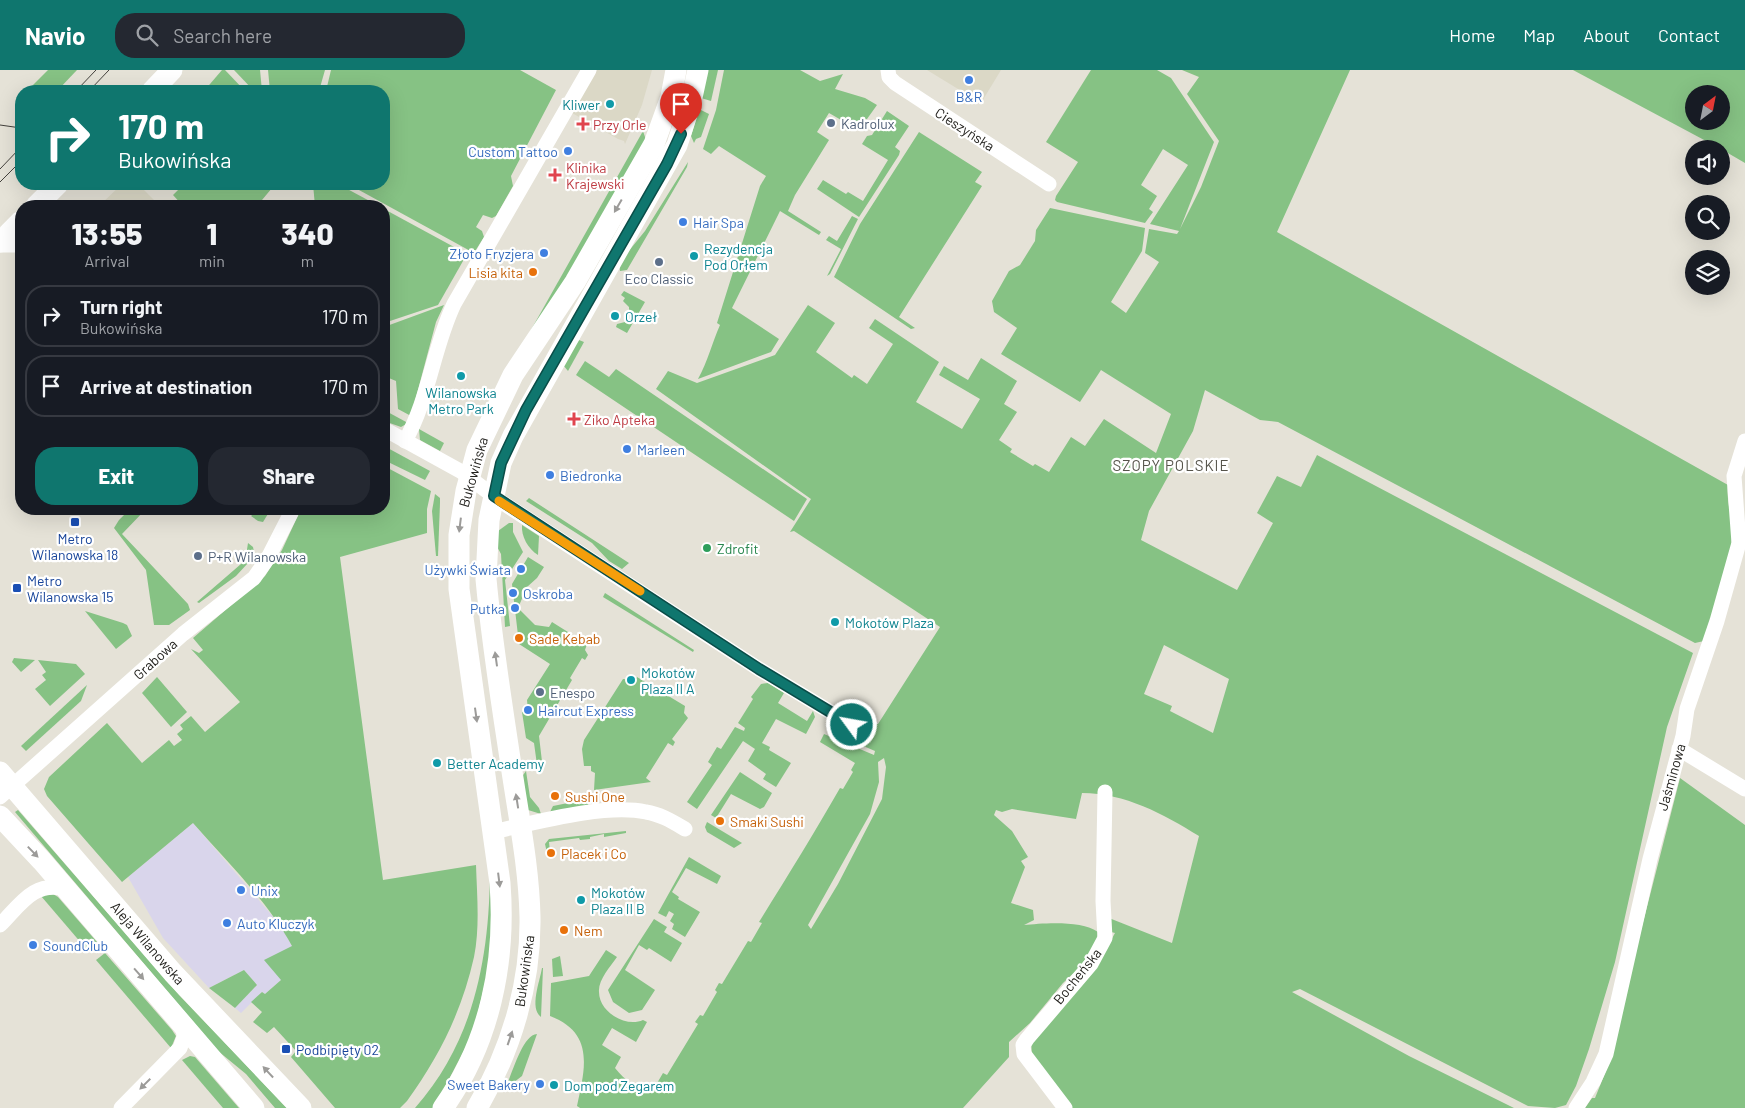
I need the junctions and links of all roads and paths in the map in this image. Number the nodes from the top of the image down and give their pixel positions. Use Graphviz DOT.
graph roads {
  1 [pos="172,70"];
  2 [pos="589,70"];
  3 [pos="676,70"];
  4 [pos="698,70"];
  5 [pos="888,70"];
  6 [pos="158,85"];
  7 [pos="1049,184"];
  8 [pos="15,228"];
  9 [pos="0,244"];
  10 [pos="15,244"];
  11 [pos="390,433"];
  12 [pos="405,441"];
  13 [pos="1745,441"];
  14 [pos="469,477"];
  15 [pos="494,496"];
  16 [pos="290,515"];
  17 [pos="852,725"];
  18 [pos="1679,749"];
  19 [pos="4,785"];
  20 [pos="1745,790"];
  21 [pos="1105,792"];
  22 [pos="0,816"];
  23 [pos="520,826"];
  24 [pos="685,829"];
  25 [pos="492,832"];
  26 [pos="66,889"];
  27 [pos="0,925"];
  28 [pos="183,1025"];
  29 [pos="121,1108"];
  30 [pos="254,1108"];
  31 [pos="301,1108"];
  32 [pos="443,1108"];
  33 [pos="477,1108"];
  34 [pos="1064,1108"];
  35 [pos="1576,1108"];
  1 -- 6 [label="street"];
  2 -- 12 [label="street"];
  3 -- 14 [label="street, Bukowińska, one-way"];
  4 -- 15 [label="street, Bukowińska"];
  5 -- 7 [label="street, Cieszyńska"];
  8 -- 9 [label="street"];
  9 -- 10 [label="street"];
  11 -- 12 [label="street"];
  12 -- 14 [label="street"];
  13 -- 18 [label="street, Jaśminowa"];
  14 -- 15 [label="street"];
  14 -- 25 [label="street, Bukowińska, one-way"];
  15 -- 17 [label="street"];
  23 -- 15 [label="street, Bukowińska, one-way"];
  16 -- 19 [label="street, Grabowa"];
  18 -- 20 [label="street"];
  18 -- 35 [label="street, Jaśminowa"];
  31 -- 19 [label="street, Aleja Wilanowska, one-way"];
  21 -- 34 [label="street, Bocheńska"];
  22 -- 26 [label="street, Aleja Wilanowska, one-way"];
  23 -- 24 [label="street"];
  23 -- 25 [label="street"];
  33 -- 23 [label="street, Bukowińska, one-way"];
  25 -- 32 [label="street, Bukowińska, one-way"];
  26 -- 27 [label="street"];
  26 -- 28 [label="street, Aleja Wilanowska, one-way"];
  28 -- 29 [label="street, one-way"];
  28 -- 30 [label="street, Aleja Wilanowska"];
}
